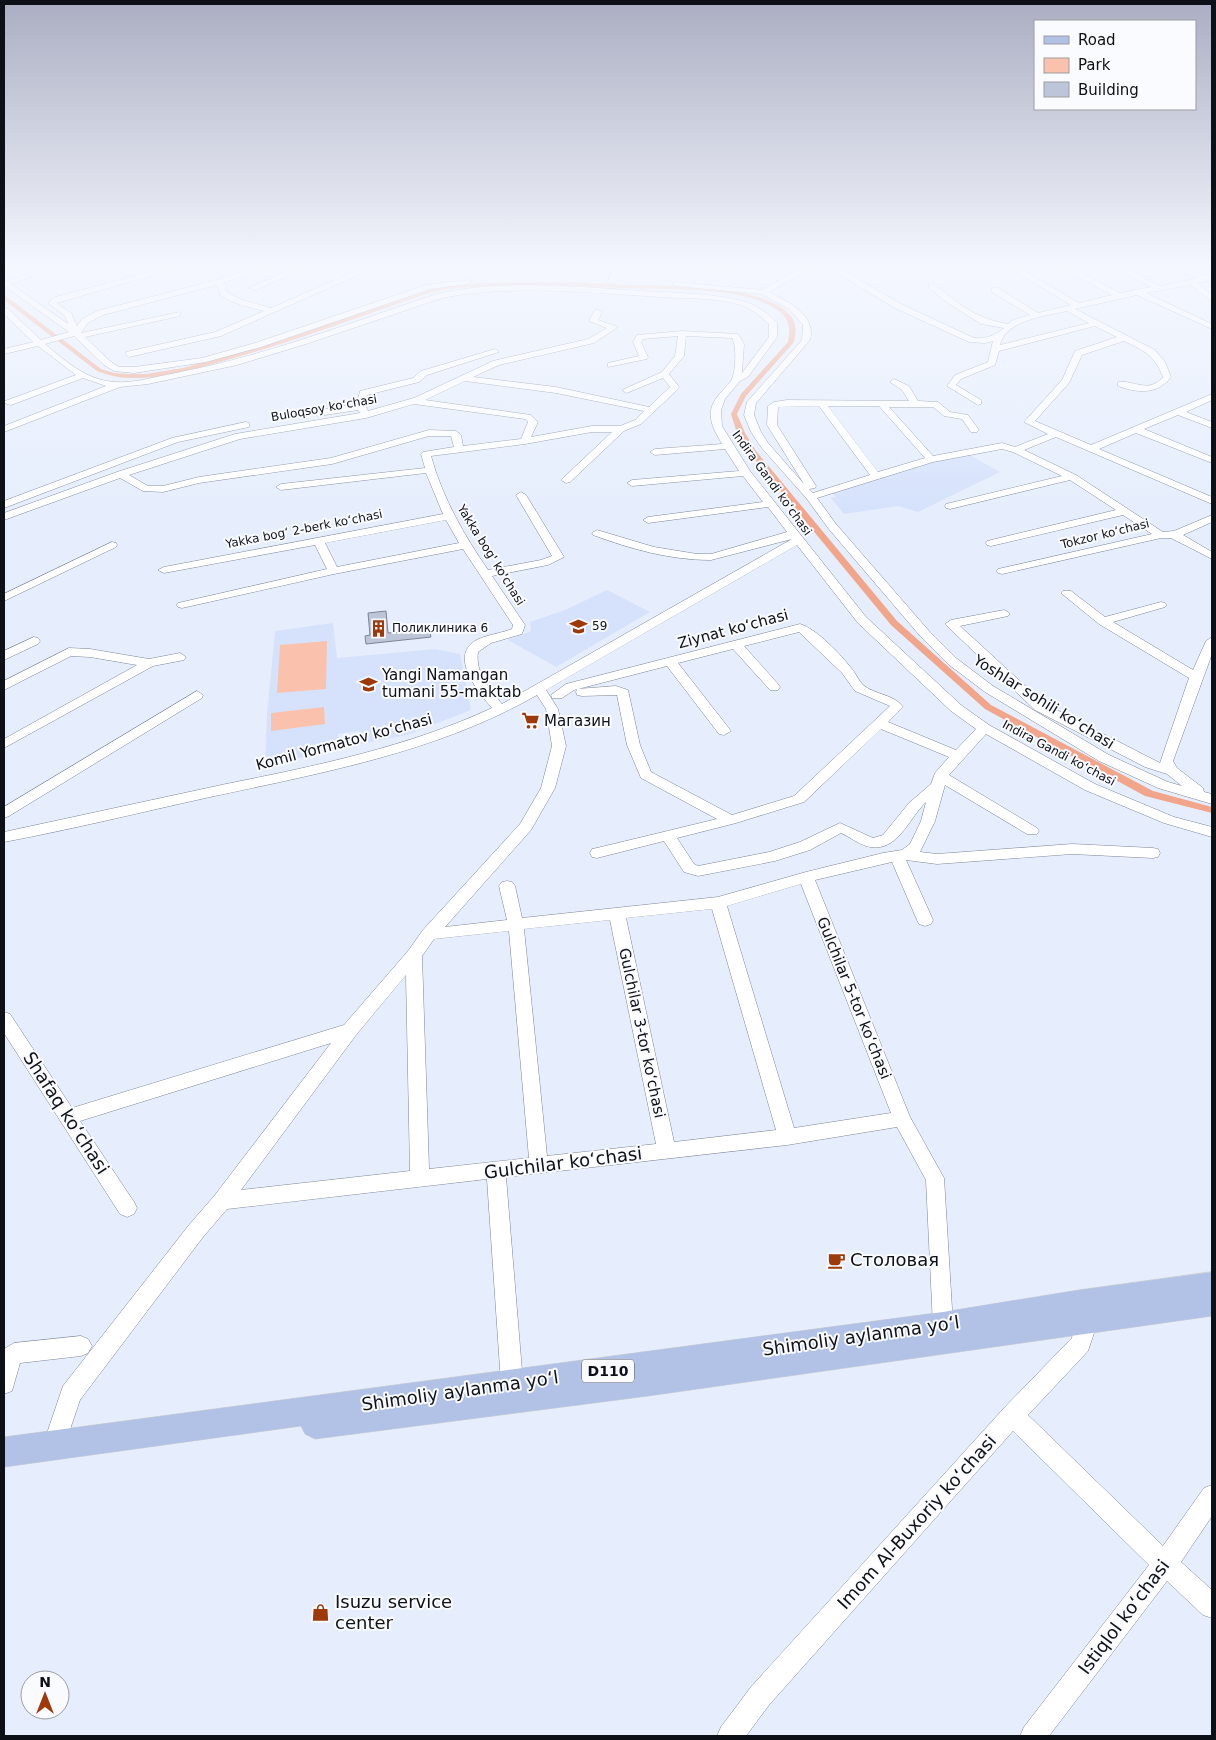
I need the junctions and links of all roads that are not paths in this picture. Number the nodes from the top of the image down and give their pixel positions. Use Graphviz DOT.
graph roads {
  1 [pos="23,347"];
  2 [pos="49,347"];
  3 [pos="89,347"];
  4 [pos="160,347"];
  5 [pos="250,347"];
  6 [pos="283,347"];
  7 [pos="563,347"];
  8 [pos="639,347"];
  9 [pos="681,347"];
  10 [pos="740,347"];
  11 [pos="766,347"];
  12 [pos="799,347"];
  13 [pos="1003,347"];
  14 [pos="1096,347"];
  15 [pos="1141,347"];
  16 [pos="996,349"];
  17 [pos="4,352"];
  18 [pos="495,352"];
  19 [pos="129,354"];
  20 [pos="611,365"];
  21 [pos="665,374"];
  22 [pos="84,375"];
  23 [pos="464,378"];
  24 [pos="737,379"];
  25 [pos="894,382"];
  26 [pos="1121,384"];
  27 [pos="116,385"];
  28 [pos="626,390"];
  29 [pos="1212,397"];
  30 [pos="414,401"];
  31 [pos="978,402"];
  32 [pos="8,403"];
  33 [pos="822,404"];
  34 [pos="915,404"];
  35 [pos="883,405"];
  36 [pos="650,410"];
  37 [pos="363,411"];
  38 [pos="1178,412"];
  39 [pos="1212,425"];
  40 [pos="4,429"];
  41 [pos="621,429"];
  42 [pos="1135,429"];
  43 [pos="974,430"];
  44 [pos="1056,434"];
  45 [pos="524,440"];
  46 [pos="728,446"];
  47 [pos="459,448"];
  48 [pos="1092,449"];
  49 [pos="1016,450"];
  50 [pos="655,452"];
  51 [pos="931,459"];
  52 [pos="1212,460"];
  53 [pos="429,470"];
  54 [pos="746,473"];
  55 [pos="121,474"];
  56 [pos="876,476"];
  57 [pos="1072,478"];
  58 [pos="566,480"];
  59 [pos="632,483"];
  60 [pos="281,487"];
  61 [pos="520,495"];
  62 [pos="814,495"];
  63 [pos="1212,501"];
  64 [pos="769,504"];
  65 [pos="4,505"];
  66 [pos="950,506"];
  67 [pos="1125,510"];
  68 [pos="449,516"];
  69 [pos="4,517"];
  70 [pos="1212,518"];
  71 [pos="648,520"];
  72 [pos="597,533"];
  73 [pos="1161,534"];
  74 [pos="1174,534"];
  75 [pos="796,537"];
  76 [pos="318,540"];
  77 [pos="991,543"];
  78 [pos="467,544"];
  79 [pos="112,545"];
  80 [pos="1212,556"];
  81 [pos="164,570"];
  82 [pos="334,571"];
  83 [pos="1002,571"];
  84 [pos="485,574"];
  85 [pos="1067,593"];
  86 [pos="4,598"];
  87 [pos="182,605"];
  88 [pos="1161,605"];
  89 [pos="1004,614"];
  90 [pos="1104,621"];
  91 [pos="34,640"];
  92 [pos="1212,641"];
  93 [pos="735,644"];
  94 [pos="4,656"];
  95 [pos="180,657"];
  96 [pos="671,662"];
  97 [pos="149,663"];
  98 [pos="1196,677"];
  99 [pos="4,686"];
  100 [pos="774,687"];
  101 [pos="547,693"];
  102 [pos="197,695"];
  103 [pos="500,710"];
  104 [pos="879,723"];
  105 [pos="984,728"];
  106 [pos="724,731"];
  107 [pos="4,744"];
  108 [pos="958,756"];
  109 [pos="1172,771"];
  110 [pos="939,780"];
  111 [pos="1212,798"];
  112 [pos="4,813"];
  113 [pos="730,820"];
  114 [pos="1032,831"];
  115 [pos="1212,832"];
  116 [pos="668,836"];
  117 [pos="4,837"];
  118 [pos="597,853"];
  119 [pos="1153,853"];
  120 [pos="902,856"];
  121 [pos="806,877"];
  122 [pos="507,886"];
  123 [pos="718,903"];
  124 [pos="617,914"];
  125 [pos="925,920"];
  126 [pos="516,924"];
  127 [pos="429,934"];
  128 [pos="414,955"];
  129 [pos="4,1019"];
  130 [pos="350,1030"];
  131 [pos="68,1117"];
  132 [pos="902,1119"];
  133 [pos="787,1137"];
  134 [pos="667,1151"];
  135 [pos="539,1166"];
  136 [pos="496,1171"];
  137 [pos="420,1180"];
  138 [pos="222,1200"];
  139 [pos="127,1208"];
  140 [pos="1212,1285"];
  141 [pos="1212,1303"];
  142 [pos="1081,1311"];
  143 [pos="943,1325"];
  144 [pos="81,1346"];
  145 [pos="4,1383"];
  146 [pos="512,1383"];
  147 [pos="395,1407"];
  148 [pos="1013,1415"];
  149 [pos="54,1445"];
  150 [pos="4,1452"];
  151 [pos="4,1466"];
  152 [pos="1212,1496"];
  153 [pos="1165,1564"];
  154 [pos="1212,1606"];
  155 [pos="730,1736"];
  156 [pos="1033,1736"];
  1 -- 17 [label="street"];
  2 -- 22 [label="street, Indira Gandi koʻchasi"];
  3 -- 5 [label="street"];
  4 -- 19 [label="street"];
  6 -- 27 [label="street, Indira Gandi koʻchasi"];
  7 -- 23 [label="street, Buloqsoy koʻchasi"];
  8 -- 20 [label="street"];
  9 -- 21 [label="street"];
  10 -- 24 [label="street"];
  11 -- 24 [label="street, Indira Gandi koʻchasi"];
  12 -- 62 [label="street, Yoshlar sohili koʻchasi"];
  13 -- 16 [label="street"];
  14 -- 44 [label="street"];
  15 -- 26 [label="street"];
  16 -- 31 [label="street"];
  18 -- 37 [label="street"];
  21 -- 28 [label="street"];
  21 -- 36 [label="street"];
  22 -- 27 [label="street, Indira Gandi koʻchasi"];
  22 -- 32 [label="street"];
  23 -- 30 [label="street, Buloqsoy koʻchasi"];
  23 -- 36 [label="street"];
  24 -- 46 [label="street, Indira Gandi koʻchasi"];
  25 -- 34 [label="street"];
  27 -- 40 [label="street"];
  29 -- 38 [label="street"];
  30 -- 37 [label="street, Buloqsoy koʻchasi"];
  30 -- 45 [label="street"];
  33 -- 35 [label="street, Yoshlar sohili koʻchasi"];
  33 -- 56 [label="street"];
  33 -- 62 [label="street, Yoshlar sohili koʻchasi"];
  34 -- 35 [label="street, Yoshlar sohili koʻchasi"];
  34 -- 43 [label="street, Yoshlar sohili koʻchasi"];
  35 -- 51 [label="street"];
  36 -- 41 [label="street"];
  37 -- 55 [label="street, Buloqsoy koʻchasi"];
  37 -- 65 [label="street"];
  38 -- 39 [label="street"];
  38 -- 42 [label="street"];
  41 -- 45 [label="street"];
  41 -- 58 [label="street"];
  42 -- 48 [label="street"];
  42 -- 52 [label="street"];
  44 -- 48 [label="street"];
  44 -- 49 [label="street"];
  45 -- 47 [label="street"];
  46 -- 50 [label="street"];
  46 -- 54 [label="street, Indira Gandi koʻchasi"];
  47 -- 53 [label="street"];
  47 -- 55 [label="street"];
  48 -- 63 [label="street"];
  49 -- 51 [label="street"];
  49 -- 57 [label="street"];
  51 -- 56 [label="street"];
  53 -- 60 [label="street"];
  53 -- 68 [label="street, Yakka bog' ko'chasi"];
  54 -- 59 [label="street"];
  54 -- 64 [label="street, Indira Gandi koʻchasi"];
  55 -- 69 [label="street, Buloqsoy koʻchasi"];
  56 -- 62 [label="street"];
  57 -- 66 [label="street"];
  57 -- 67 [label="street"];
  61 -- 84 [label="street"];
  62 -- 111 [label="street, Yoshlar sohili koʻchasi"];
  64 -- 71 [label="street"];
  64 -- 75 [label="street, Indira Gandi koʻchasi"];
  67 -- 73 [label="street"];
  67 -- 77 [label="street"];
  68 -- 76 [label="street, Yakka bogʻ 2-berk koʻchasi"];
  68 -- 78 [label="street, Yakka bog' ko'chasi"];
  70 -- 74 [label="street, Tokzor koʻchasi"];
  72 -- 75 [label="street"];
  73 -- 74 [label="street, Tokzor koʻchasi"];
  73 -- 83 [label="street, Tokzor koʻchasi"];
  74 -- 80 [label="street"];
  75 -- 101 [label="street, Komil Yormatov koʻchasi"];
  75 -- 105 [label="street, Indira Gandi koʻchasi"];
  76 -- 81 [label="street, Yakka bogʻ 2-berk koʻchasi"];
  76 -- 82 [label="street"];
  78 -- 82 [label="street"];
  78 -- 84 [label="street, Yakka bog' ko'chasi"];
  79 -- 86 [label="street"];
  82 -- 87 [label="street"];
  84 -- 103 [label="street, Yakka bog' ko'chasi"];
  85 -- 90 [label="street"];
  88 -- 90 [label="street"];
  89 -- 109 [label="street"];
  90 -- 98 [label="street"];
  91 -- 94 [label="street"];
  92 -- 98 [label="street"];
  93 -- 96 [label="street, Ziynat koʻchasi"];
  93 -- 100 [label="street"];
  93 -- 104 [label="street, Ziynat koʻchasi"];
  95 -- 97 [label="street"];
  96 -- 101 [label="street, Ziynat koʻchasi"];
  96 -- 106 [label="street"];
  97 -- 99 [label="street"];
  97 -- 107 [label="street"];
  98 -- 109 [label="street"];
  101 -- 103 [label="street, Komil Yormatov koʻchasi"];
  101 -- 113 [label="street"];
  101 -- 127 [label="street"];
  102 -- 112 [label="street"];
  103 -- 117 [label="street, Komil Yormatov koʻchasi"];
  104 -- 108 [label="street"];
  104 -- 113 [label="street, Ziynat koʻchasi"];
  105 -- 108 [label="street"];
  105 -- 115 [label="street, Indira Gandi koʻchasi"];
  108 -- 110 [label="street"];
  109 -- 111 [label="street"];
  110 -- 114 [label="street"];
  110 -- 116 [label="street"];
  110 -- 120 [label="street"];
  113 -- 116 [label="street, Ziynat koʻchasi"];
  116 -- 118 [label="street, Ziynat koʻchasi"];
  119 -- 120 [label="street"];
  120 -- 121 [label="street"];
  120 -- 125 [label="street"];
  121 -- 123 [label="street"];
  121 -- 132 [label="street, Gulchilar 5-tor koʻchasi"];
  122 -- 126 [label="street"];
  123 -- 124 [label="street"];
  123 -- 133 [label="street"];
  124 -- 126 [label="street"];
  124 -- 134 [label="street, Gulchilar 3-tor koʻchasi"];
  126 -- 127 [label="street"];
  126 -- 135 [label="street"];
  127 -- 128 [label="street"];
  128 -- 130 [label="street"];
  128 -- 137 [label="street"];
  129 -- 131 [label="street, Shafaq koʻchasi"];
  130 -- 131 [label="street"];
  130 -- 138 [label="street"];
  131 -- 139 [label="street, Shafaq koʻchasi"];
  132 -- 133 [label="street, Gulchilar koʻchasi"];
  132 -- 143 [label="street, Gulchilar 5-tor koʻchasi"];
  133 -- 134 [label="street, Gulchilar koʻchasi"];
  134 -- 135 [label="street, Gulchilar koʻchasi"];
  135 -- 136 [label="street, Gulchilar koʻchasi"];
  136 -- 137 [label="street, Gulchilar koʻchasi"];
  136 -- 146 [label="street"];
  137 -- 138 [label="street, Gulchilar koʻchasi"];
  138 -- 149 [label="street"];
  140 -- 142 [label="main road, Shimoliy aylanma yoʻl / D110"];
  141 -- 142 [label="main road, Shimoliy aylanma yoʻl / D110"];
  142 -- 143 [label="main road, Shimoliy aylanma yoʻl / D110"];
  142 -- 147 [label="main road, Shimoliy aylanma yoʻl / D110"];
  142 -- 148 [label="street, Imom Al-Buxoriy koʻchasi"];
  143 -- 146 [label="main road, Shimoliy aylanma yoʻl / D110"];
  144 -- 145 [label="street"];
  146 -- 147 [label="main road, Shimoliy aylanma yoʻl / D110"];
  147 -- 149 [label="main road, Shimoliy aylanma yoʻl / D110"];
  147 -- 151 [label="main road, Shimoliy aylanma yoʻl / D110"];
  148 -- 153 [label="street"];
  148 -- 155 [label="street, Imom Al-Buxoriy koʻchasi"];
  149 -- 150 [label="main road, Shimoliy aylanma yoʻl / D110"];
  152 -- 153 [label="street, Istiqlol ko‘chasi"];
  153 -- 154 [label="street"];
  153 -- 156 [label="street, Istiqlol ko‘chasi"];
}
